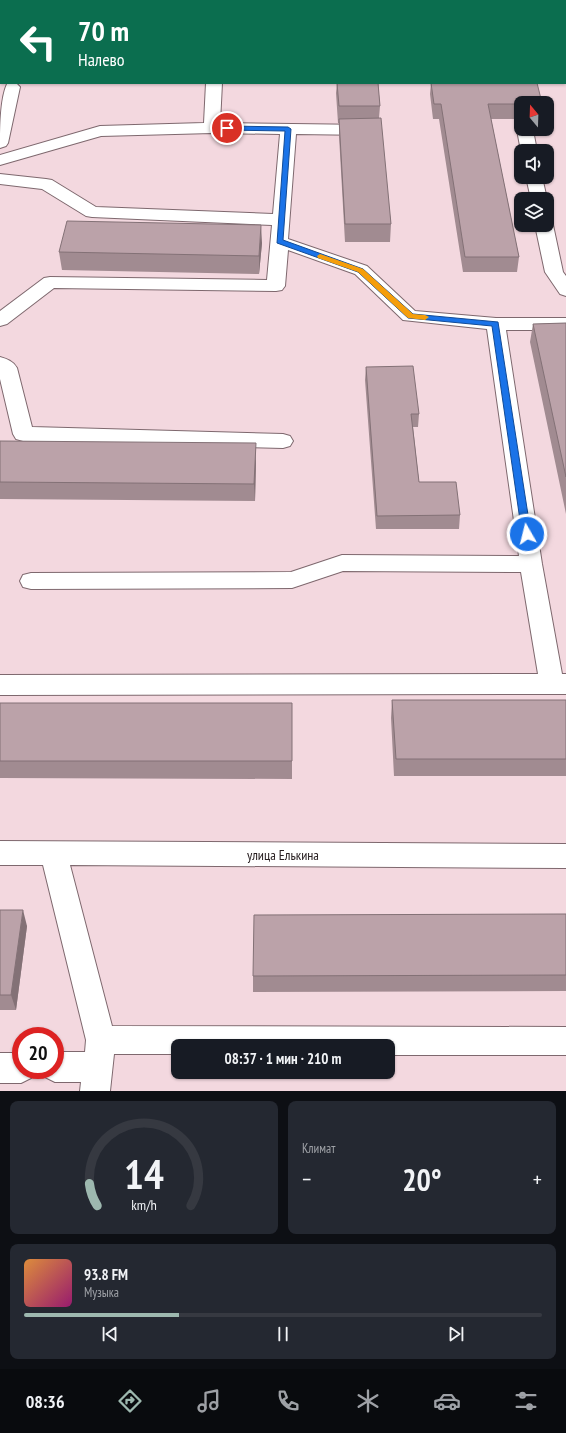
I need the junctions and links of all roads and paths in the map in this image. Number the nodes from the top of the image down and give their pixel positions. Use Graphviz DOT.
graph roads {
  1 [pos="214,84"];
  2 [pos="12,87"];
  3 [pos="212,128"];
  4 [pos="288,129"];
  5 [pos="378,130"];
  6 [pos="0,143"];
  7 [pos="0,160"];
  8 [pos="0,179"];
  9 [pos="281,220"];
  10 [pos="545,232"];
  11 [pos="280,242"];
  12 [pos="566,290"];
  13 [pos="0,320"];
  14 [pos="496,324"];
  15 [pos="566,324"];
  16 [pos="0,363"];
  17 [pos="283,441"];
  18 [pos="531,564"];
  19 [pos="31,581"];
  20 [pos="559,684"];
  21 [pos="0,685"];
  22 [pos="0,853"];
  23 [pos="54,854"];
  24 [pos="566,856"];
  25 [pos="566,1041"];
  26 [pos="98,1066"];
  27 [pos="64,1067"];
  28 [pos="0,1068"];
  29 [pos="12,1068"];
  1 -- 3 [label="street"];
  2 -- 6 [label="street"];
  3 -- 4 [label="street"];
  3 -- 7 [label="street"];
  4 -- 5 [label="street"];
  4 -- 9 [label="street"];
  8 -- 9 [label="street"];
  9 -- 11 [label="street"];
  10 -- 12 [label="street"];
  11 -- 13 [label="street"];
  11 -- 14 [label="street"];
  14 -- 15 [label="street"];
  14 -- 18 [label="street"];
  16 -- 17 [label="street"];
  18 -- 19 [label="street"];
  18 -- 20 [label="street"];
  20 -- 21 [label="street"];
  22 -- 23 [label="street, улица Елькина"];
  23 -- 24 [label="street, улица Елькина"];
  23 -- 26 [label="street"];
  25 -- 26 [label="street"];
  26 -- 27 [label="street"];
  28 -- 29 [label="street"];
}
